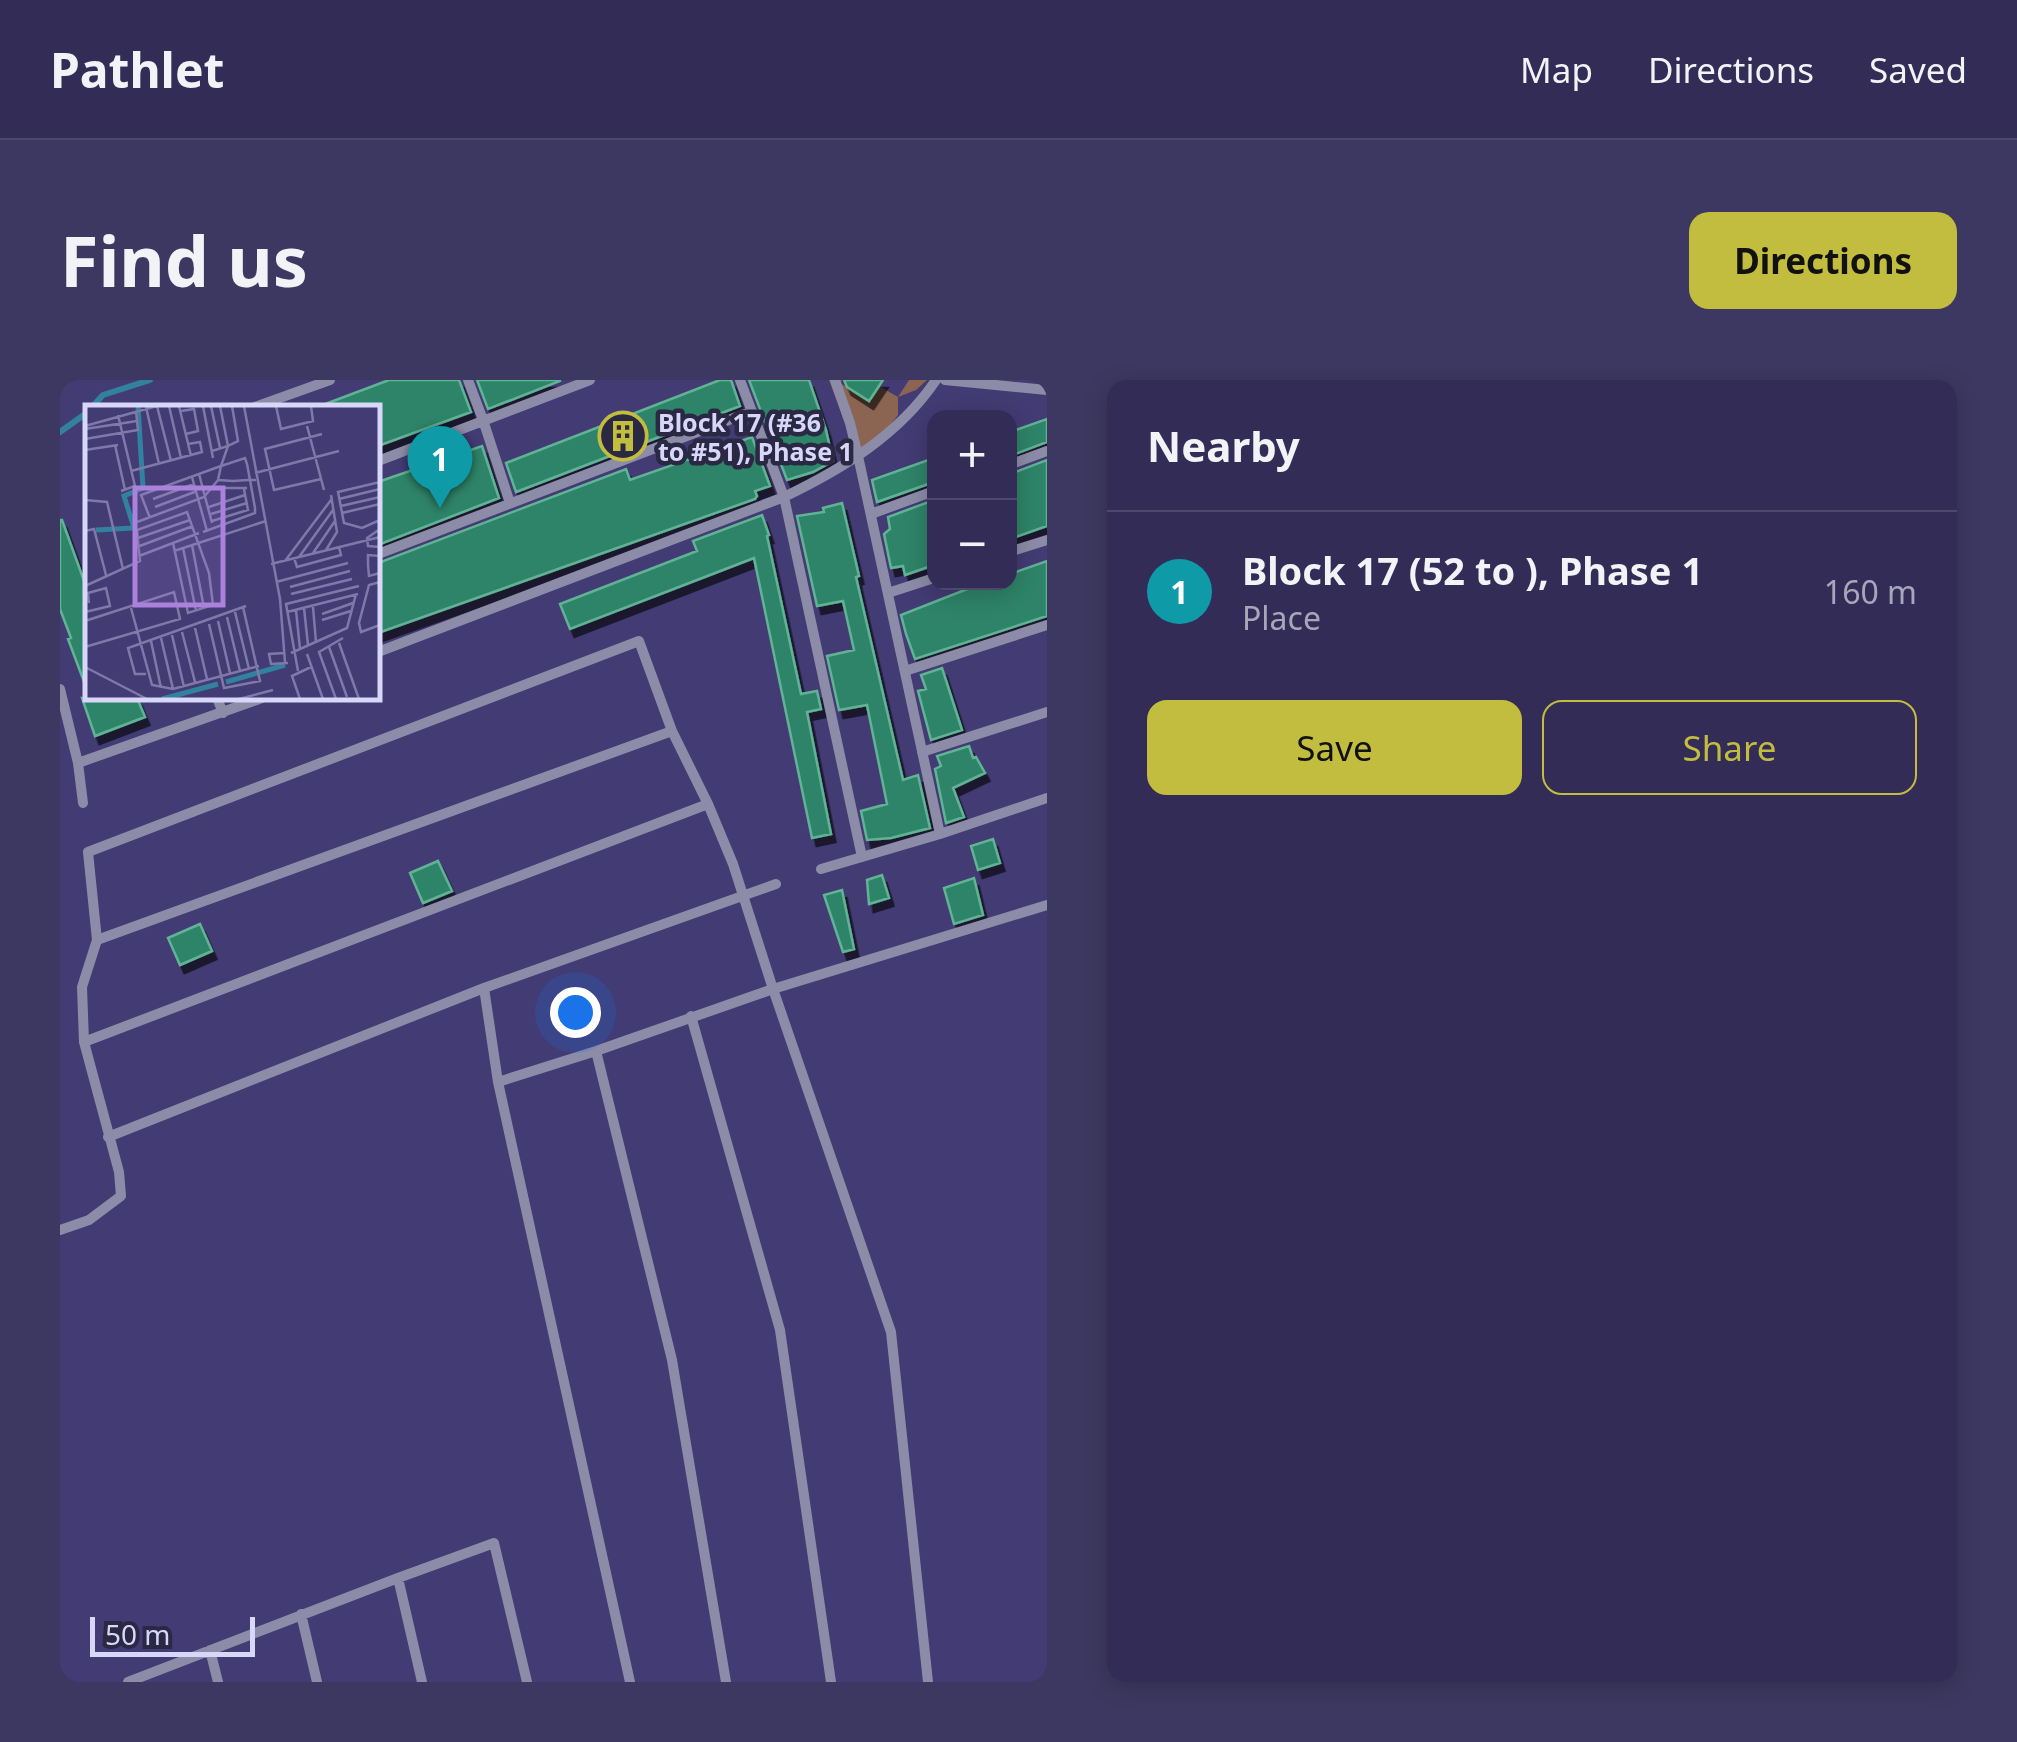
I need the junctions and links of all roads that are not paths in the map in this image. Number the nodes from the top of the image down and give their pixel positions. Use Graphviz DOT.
graph roads {
  1 [pos="330,380"];
  2 [pos="468,380"];
  3 [pos="590,380"];
  4 [pos="740,380"];
  5 [pos="835,380"];
  6 [pos="936,380"];
  7 [pos="945,380"];
  8 [pos="1047,390"];
  9 [pos="260,405"];
  10 [pos="752,411"];
  11 [pos="484,420"];
  12 [pos="1047,452"];
  13 [pos="858,456"];
  14 [pos="380,459"];
  15 [pos="1017,463"];
  16 [pos="927,494"];
  17 [pos="784,497"];
  18 [pos="510,503"];
  19 [pos="870,514"];
  20 [pos="1047,540"];
  21 [pos="1017,550"];
  22 [pos="380,553"];
  23 [pos="927,580"];
  24 [pos="888,593"];
  25 [pos="1047,626"];
  26 [pos="380,651"];
  27 [pos="905,671"];
  28 [pos="60,688"];
  29 [pos="218,700"];
  30 [pos="257,700"];
  31 [pos="1047,712"];
  32 [pos="223,713"];
  33 [pos="672,731"];
  34 [pos="922,752"];
  35 [pos="78,763"];
  36 [pos="1047,798"];
  37 [pos="82,802"];
  38 [pos="708,804"];
  39 [pos="940,834"];
  40 [pos="862,857"];
  41 [pos="821,869"];
  42 [pos="776,884"];
  43 [pos="742,894"];
  44 [pos="1047,906"];
  45 [pos="97,940"];
  46 [pos="484,988"];
  47 [pos="773,989"];
  48 [pos="691,1016"];
  49 [pos="84,1042"];
  50 [pos="596,1051"];
  51 [pos="498,1082"];
  52 [pos="108,1137"];
  53 [pos="60,1230"];
  54 [pos="398,1578"];
  55 [pos="301,1614"];
  56 [pos="210,1650"];
  57 [pos="128,1682"];
  58 [pos="218,1682"];
  59 [pos="317,1682"];
  60 [pos="422,1682"];
  61 [pos="527,1682"];
  62 [pos="630,1682"];
  63 [pos="726,1682"];
  64 [pos="831,1682"];
  65 [pos="928,1682"];
  1 -- 9 [label="street"];
  2 -- 11 [label="street"];
  3 -- 11 [label="street"];
  4 -- 10 [label="street"];
  5 -- 13 [label="street"];
  6 -- 13 [label="street"];
  7 -- 8 [label="street"];
  10 -- 17 [label="street"];
  10 -- 18 [label="street"];
  11 -- 14 [label="street"];
  11 -- 18 [label="street"];
  12 -- 15 [label="street"];
  13 -- 17 [label="street"];
  13 -- 19 [label="street"];
  16 -- 19 [label="street"];
  17 -- 26 [label="street"];
  17 -- 40 [label="street"];
  18 -- 22 [label="street"];
  19 -- 24 [label="street"];
  20 -- 21 [label="street"];
  23 -- 24 [label="street"];
  24 -- 27 [label="street"];
  25 -- 27 [label="street"];
  27 -- 34 [label="street"];
  28 -- 35 [label="street"];
  29 -- 32 [label="street"];
  30 -- 32 [label="street"];
  31 -- 34 [label="street"];
  32 -- 35 [label="street"];
  33 -- 38 [label="street"];
  33 -- 45 [label="street"];
  33 -- 45 [label="street"];
  34 -- 39 [label="street"];
  35 -- 37 [label="street"];
  36 -- 39 [label="street"];
  38 -- 43 [label="street"];
  38 -- 49 [label="street"];
  39 -- 40 [label="street"];
  40 -- 41 [label="street"];
  42 -- 43 [label="street"];
  43 -- 46 [label="street"];
  43 -- 47 [label="street"];
  44 -- 47 [label="street"];
  45 -- 49 [label="street"];
  46 -- 51 [label="street"];
  46 -- 52 [label="street"];
  47 -- 48 [label="street"];
  47 -- 65 [label="street"];
  48 -- 50 [label="street"];
  48 -- 64 [label="street"];
  49 -- 52 [label="street"];
  50 -- 51 [label="street"];
  50 -- 63 [label="street"];
  51 -- 62 [label="street"];
  52 -- 53 [label="street"];
  54 -- 55 [label="street"];
  54 -- 60 [label="street"];
  54 -- 61 [label="street"];
  55 -- 56 [label="street"];
  55 -- 59 [label="street"];
  56 -- 57 [label="street"];
  56 -- 58 [label="street"];
}
